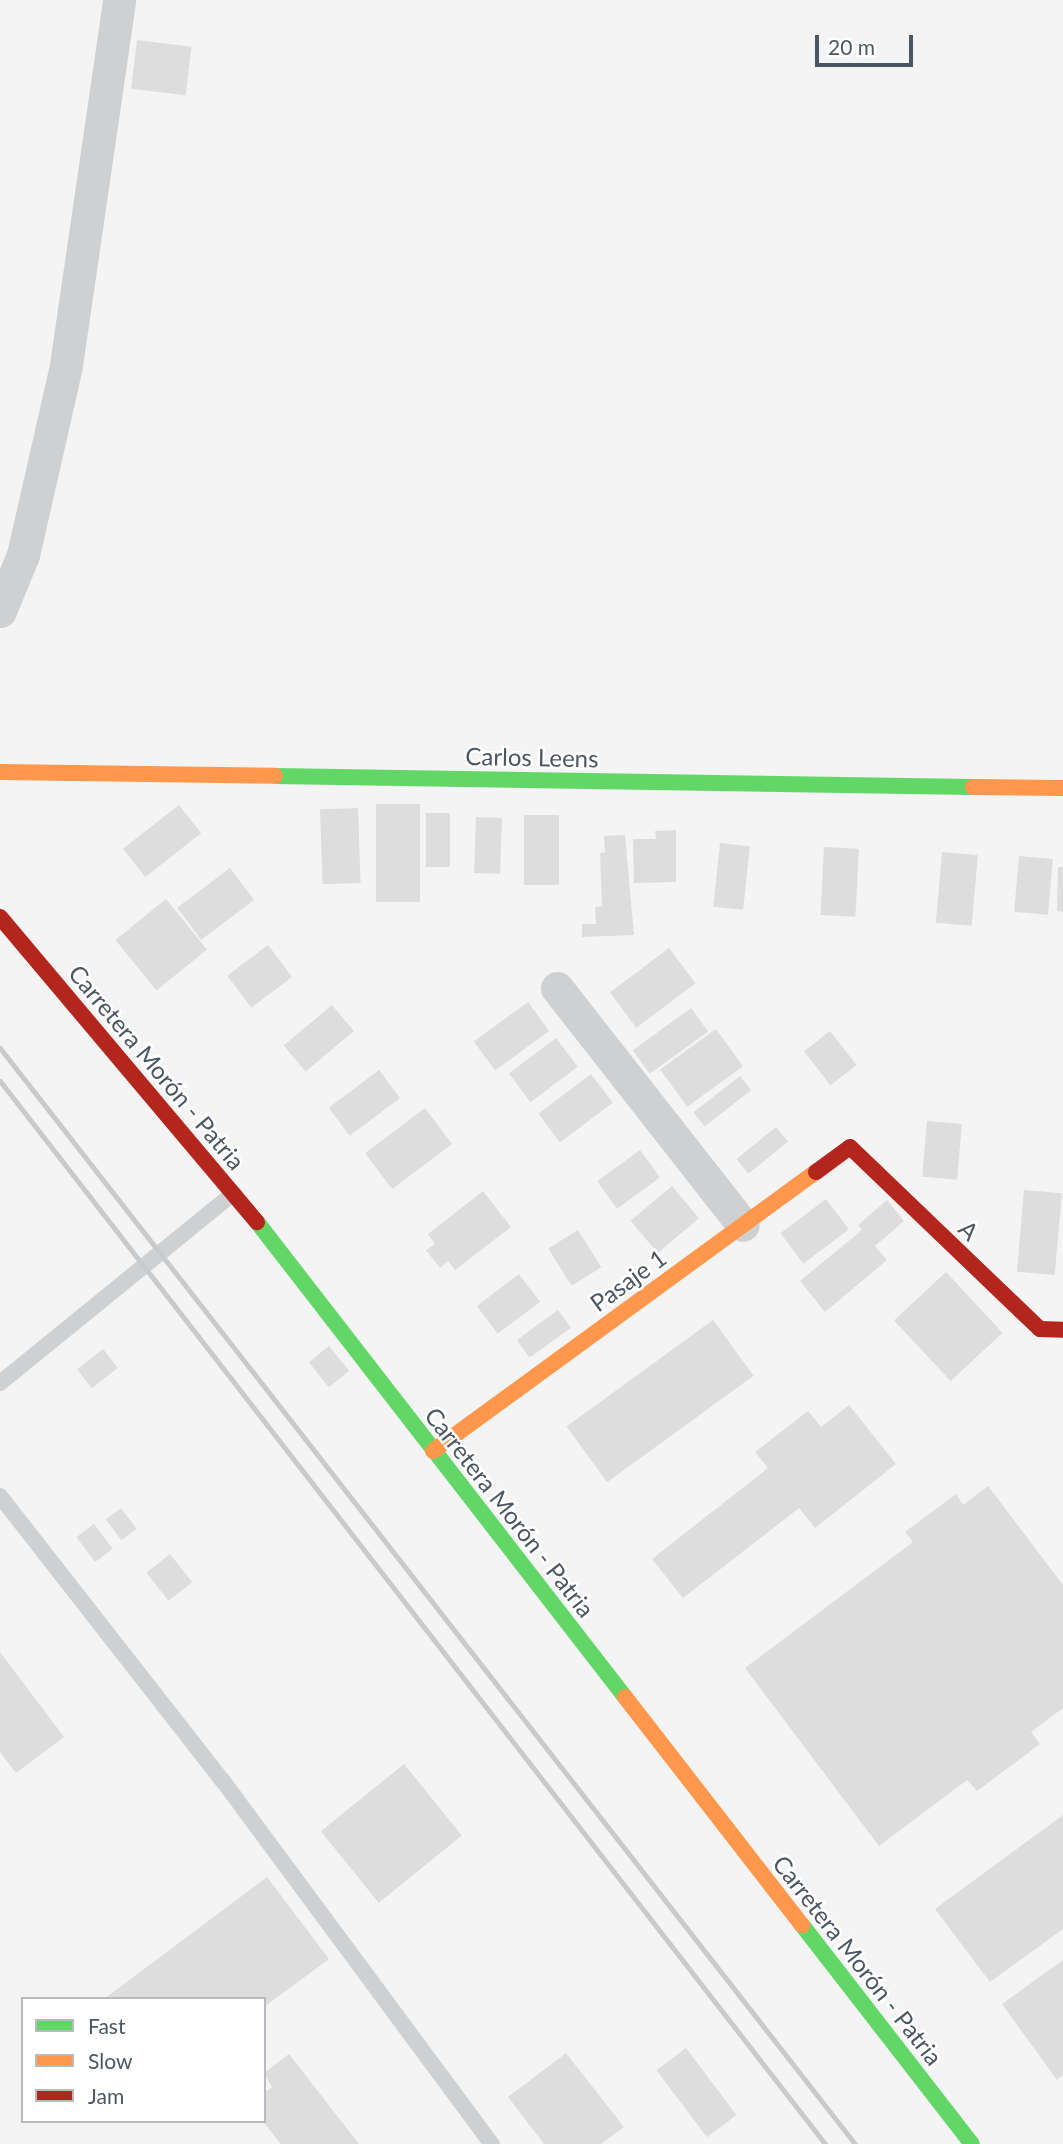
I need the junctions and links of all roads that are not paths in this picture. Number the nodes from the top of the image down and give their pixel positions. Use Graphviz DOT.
graph roads {
  1 [pos="119,0"];
  2 [pos="0,611"];
  3 [pos="0,772"];
  4 [pos="1063,788"];
  5 [pos="0,918"];
  6 [pos="557,988"];
  7 [pos="850,1147"];
  8 [pos="234,1193"];
  9 [pos="743,1225"];
  10 [pos="1063,1330"];
  11 [pos="0,1383"];
  12 [pos="433,1451"];
  13 [pos="0,1496"];
  14 [pos="492,2144"];
  15 [pos="972,2144"];
  1 -- 2 [label="street"];
  3 -- 4 [label="street, Carlos Leens"];
  5 -- 8 [label="street, Carretera Morón - Patria"];
  6 -- 9 [label="street"];
  7 -- 9 [label="street, Pasaje 1"];
  7 -- 10 [label="street, A"];
  8 -- 11 [label="lane"];
  8 -- 12 [label="street, Carretera Morón - Patria"];
  9 -- 12 [label="street, Pasaje 1"];
  12 -- 15 [label="street, Carretera Morón - Patria"];
  13 -- 14 [label="lane"];
}
